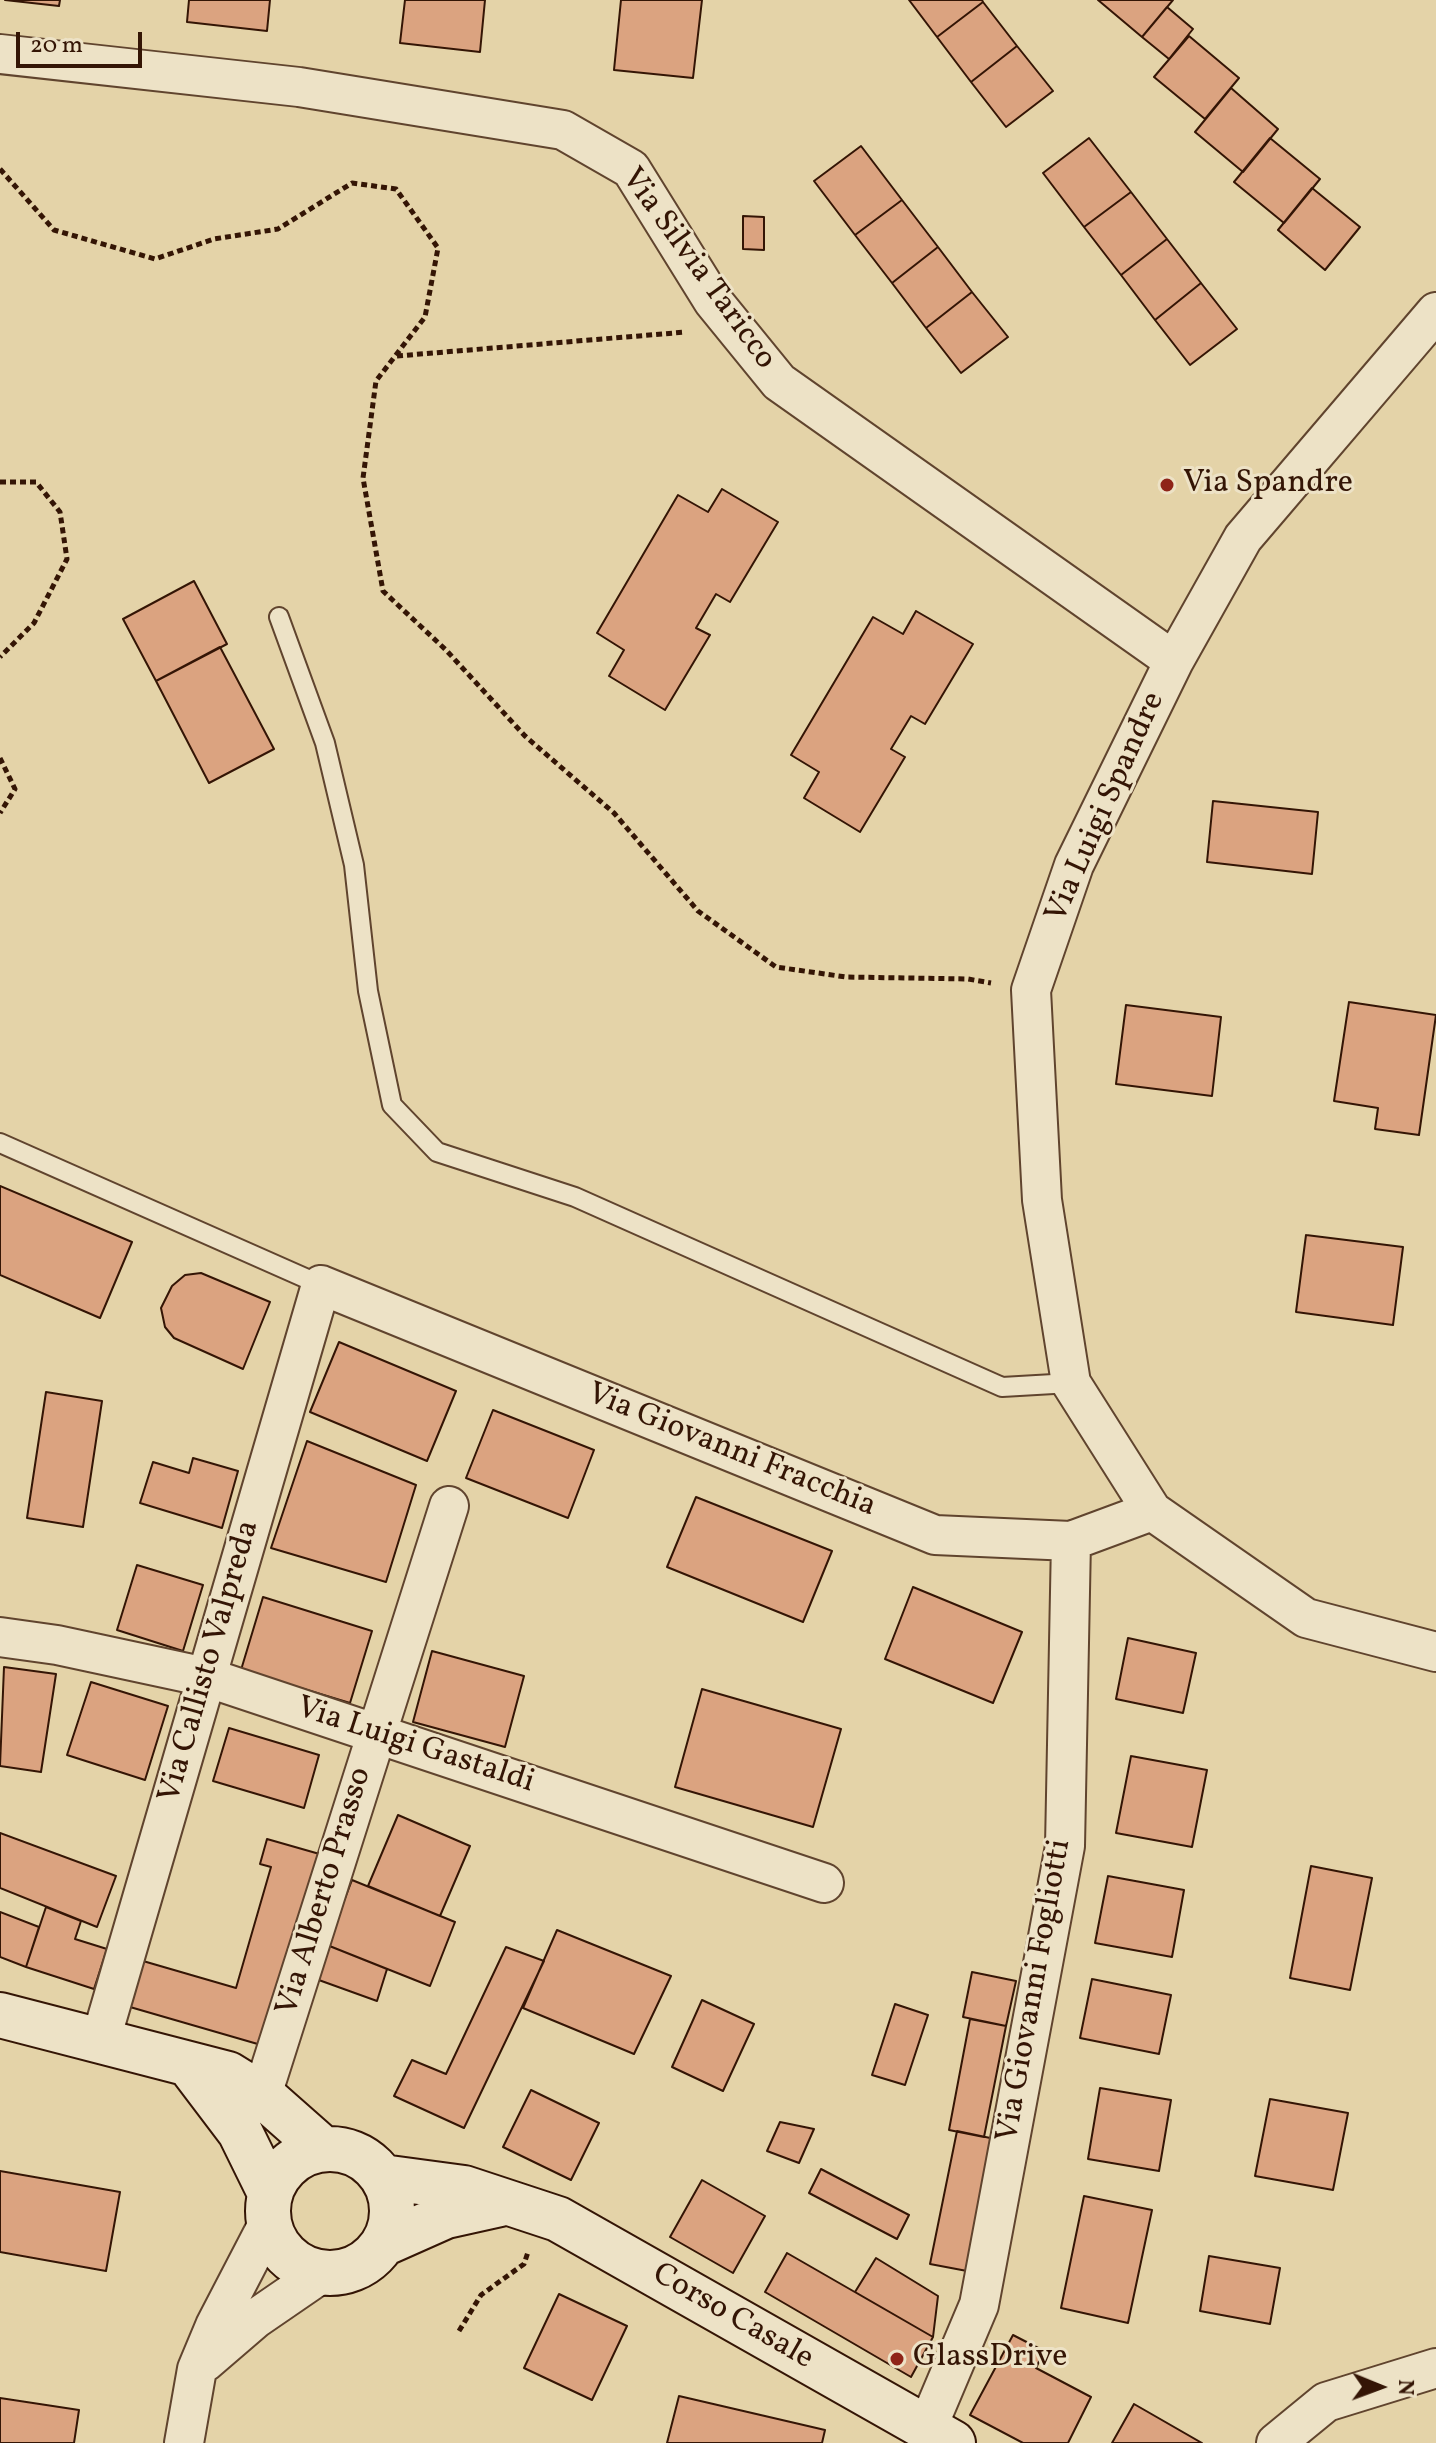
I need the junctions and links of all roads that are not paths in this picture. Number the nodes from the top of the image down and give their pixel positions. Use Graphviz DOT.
graph roads {
  1 [pos="0,54"];
  2 [pos="1436,312"];
  3 [pos="279,617"];
  4 [pos="1174,661"];
  5 [pos="0,1143"];
  6 [pos="321,1285"];
  7 [pos="1071,1383"];
  8 [pos="449,1506"];
  9 [pos="1152,1511"];
  10 [pos="1071,1541"];
  11 [pos="0,1637"];
  12 [pos="1436,1652"];
  13 [pos="206,1677"];
  14 [pos="375,1733"];
  15 [pos="824,1883"];
  16 [pos="0,2015"];
  17 [pos="101,2039"];
  18 [pos="190,2066"];
  19 [pos="262,2095"];
  20 [pos="322,2148"];
  21 [pos="382,2177"];
  22 [pos="506,2203"];
  23 [pos="269,2209"];
  24 [pos="383,2244"];
  25 [pos="322,2273"];
  26 [pos="1436,2368"];
  27 [pos="197,2369"];
  28 [pos="940,2436"];
  29 [pos="184,2443"];
  30 [pos="1276,2443"];
  1 -- 4 [label="street, Via Silvia Taricco"];
  2 -- 4 [label="street, Via Luigi Spandre"];
  3 -- 7 [label="lane"];
  4 -- 7 [label="street, Via Luigi Spandre"];
  5 -- 6 [label="lane"];
  6 -- 10 [label="street, Via Giovanni Fracchia"];
  6 -- 13 [label="street, Via Callisto Valpreda"];
  7 -- 9 [label="street, Via Luigi Spandre"];
  8 -- 14 [label="street, Via Alberto Prasso"];
  9 -- 10 [label="street, Via Giovanni Fracchia"];
  9 -- 12 [label="street"];
  10 -- 28 [label="street, Via Giovanni Fogliotti"];
  11 -- 13 [label="street, Via Luigi Gastaldi"];
  13 -- 14 [label="street, Via Luigi Gastaldi"];
  13 -- 17 [label="street, Via Callisto Valpreda"];
  14 -- 15 [label="street, Via Luigi Gastaldi"];
  14 -- 19 [label="street, Via Alberto Prasso"];
  16 -- 17 [label="street"];
  17 -- 18 [label="street"];
  18 -- 19 [label="street"];
  18 -- 23 [label="street"];
  19 -- 20 [label="street"];
  20 -- 21 [label="street"];
  20 -- 23 [label="street"];
  21 -- 22 [label="street, Corso Casale"];
  21 -- 24 [label="street"];
  22 -- 24 [label="street, Corso Casale"];
  22 -- 28 [label="street, Corso Casale"];
  23 -- 25 [label="street"];
  23 -- 27 [label="street"];
  24 -- 25 [label="street"];
  25 -- 27 [label="street"];
  26 -- 30 [label="street"];
  27 -- 29 [label="street"];
}
